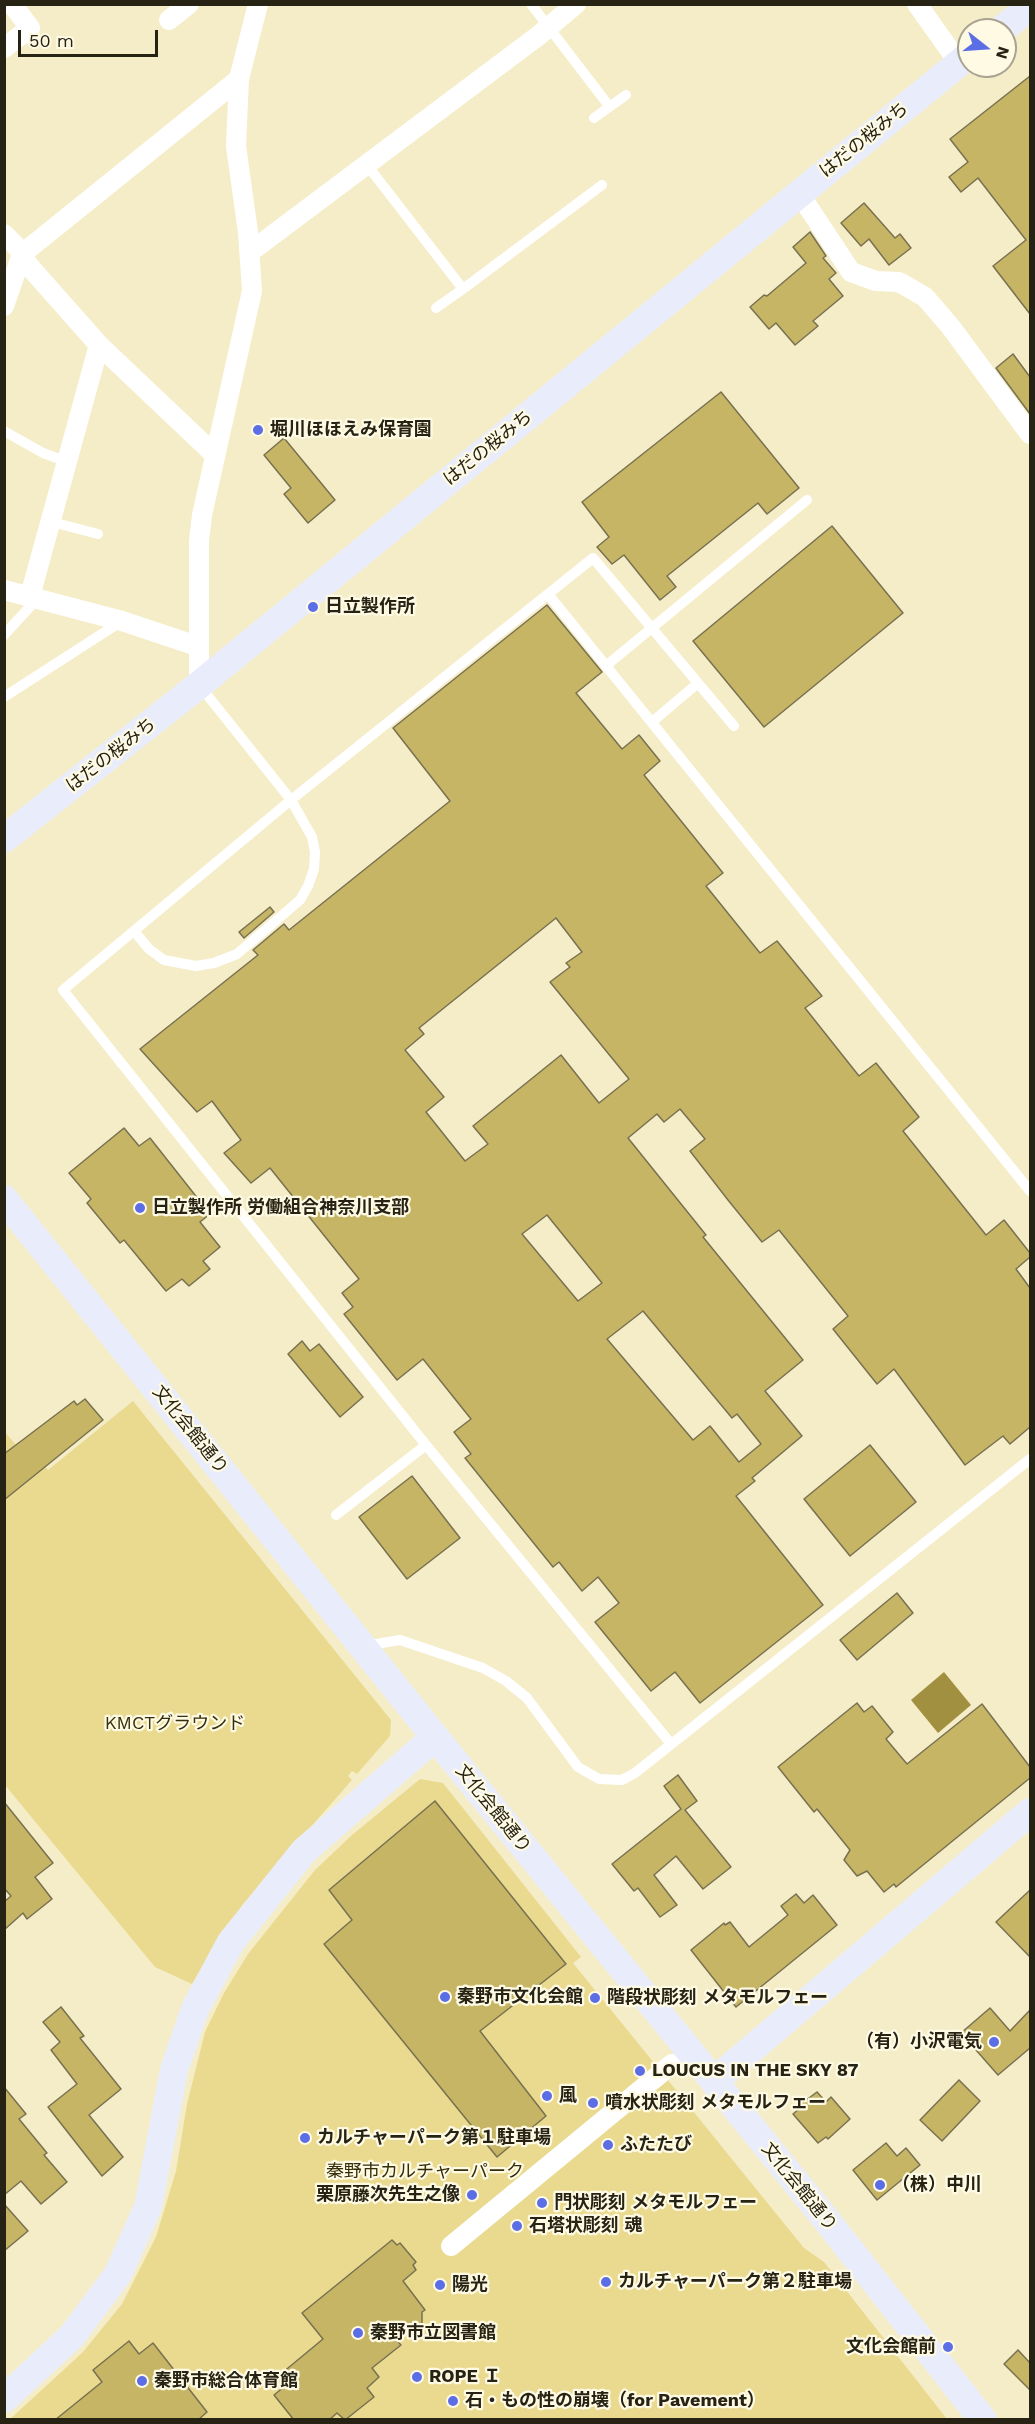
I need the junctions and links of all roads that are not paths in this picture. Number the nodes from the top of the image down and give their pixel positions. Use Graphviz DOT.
graph roads {
  1 [pos="12,4"];
  2 [pos="189,4"];
  3 [pos="531,4"];
  4 [pos="576,4"];
  5 [pos="917,4"];
  6 [pos="257,6"];
  7 [pos="1030,7"];
  8 [pos="1016,18"];
  9 [pos="169,20"];
  10 [pos="550,27"];
  11 [pos="4,48"];
  12 [pos="957,51"];
  13 [pos="957,65"];
  14 [pos="239,79"];
  15 [pos="626,95"];
  16 [pos="609,106"];
  17 [pos="594,118"];
  18 [pos="367,165"];
  19 [pos="602,185"];
  20 [pos="799,193"];
  21 [pos="4,234"];
  22 [pos="250,252"];
  23 [pos="22,254"];
  24 [pos="463,289"];
  25 [pos="4,306"];
  26 [pos="436,308"];
  27 [pos="99,345"];
  28 [pos="4,431"];
  29 [pos="1030,434"];
  30 [pos="214,454"];
  31 [pos="68,462"];
  32 [pos="807,500"];
  33 [pos="52,522"];
  34 [pos="98,534"];
  35 [pos="4,590"];
  36 [pos="548,594"];
  37 [pos="34,597"];
  38 [pos="122,621"];
  39 [pos="651,628"];
  40 [pos="4,635"];
  41 [pos="197,646"];
  42 [pos="607,665"];
  43 [pos="698,683"];
  44 [pos="199,685"];
  45 [pos="4,697"];
  46 [pos="652,722"];
  47 [pos="734,726"];
  48 [pos="291,800"];
  49 [pos="4,839"];
  50 [pos="134,931"];
  51 [pos="1030,1191"];
  52 [pos="4,1199"];
  53 [pos="426,1445"];
  54 [pos="1030,1459"];
  55 [pos="336,1515"];
  56 [pos="364,1646"];
  57 [pos="435,1737"];
  58 [pos="671,1744"];
  59 [pos="1030,1812"];
  60 [pos="672,2064"];
  61 [pos="714,2081"];
  62 [pos="451,2246"];
  63 [pos="4,2399"];
  64 [pos="983,2420"];
  1 -- 11 [label="street"];
  2 -- 9 [label="street"];
  3 -- 10 [label="lane"];
  4 -- 10 [label="street"];
  5 -- 12 [label="street"];
  6 -- 14 [label="street"];
  7 -- 8 [label="street"];
  10 -- 16 [label="lane"];
  10 -- 18 [label="street"];
  13 -- 20 [label="street, はだの桜みち"];
  14 -- 22 [label="street"];
  14 -- 23 [label="street"];
  15 -- 16 [label="lane"];
  16 -- 17 [label="lane"];
  18 -- 22 [label="street"];
  18 -- 24 [label="lane"];
  19 -- 24 [label="lane"];
  20 -- 29 [label="street"];
  20 -- 44 [label="street, はだの桜みち"];
  21 -- 23 [label="street"];
  22 -- 30 [label="street"];
  23 -- 25 [label="street"];
  23 -- 27 [label="street"];
  24 -- 26 [label="lane"];
  27 -- 30 [label="street"];
  27 -- 31 [label="street"];
  28 -- 31 [label="lane"];
  30 -- 41 [label="street"];
  31 -- 33 [label="street"];
  32 -- 39 [label="lane"];
  33 -- 34 [label="lane"];
  33 -- 37 [label="street"];
  35 -- 37 [label="street"];
  36 -- 39 [label="lane"];
  36 -- 42 [label="lane"];
  36 -- 48 [label="lane"];
  37 -- 38 [label="street"];
  37 -- 40 [label="lane"];
  38 -- 41 [label="street"];
  38 -- 45 [label="lane"];
  39 -- 42 [label="lane"];
  39 -- 43 [label="lane"];
  41 -- 44 [label="street"];
  42 -- 46 [label="lane"];
  43 -- 46 [label="lane"];
  43 -- 47 [label="lane"];
  44 -- 48 [label="lane"];
  44 -- 49 [label="street, はだの桜みち"];
  46 -- 51 [label="lane"];
  48 -- 50 [label="lane"];
  48 -- 50 [label="lane"];
  50 -- 53 [label="lane"];
  52 -- 56 [label="street, 文化会館通り"];
  53 -- 55 [label="lane"];
  53 -- 58 [label="lane"];
  54 -- 58 [label="lane"];
  56 -- 57 [label="street, 文化会館通り"];
  56 -- 58 [label="lane"];
  57 -- 61 [label="street, 文化会館通り"];
  57 -- 63 [label="street"];
  59 -- 61 [label="street"];
  60 -- 62 [label="street"];
  61 -- 64 [label="street, 文化会館通り"];
}
